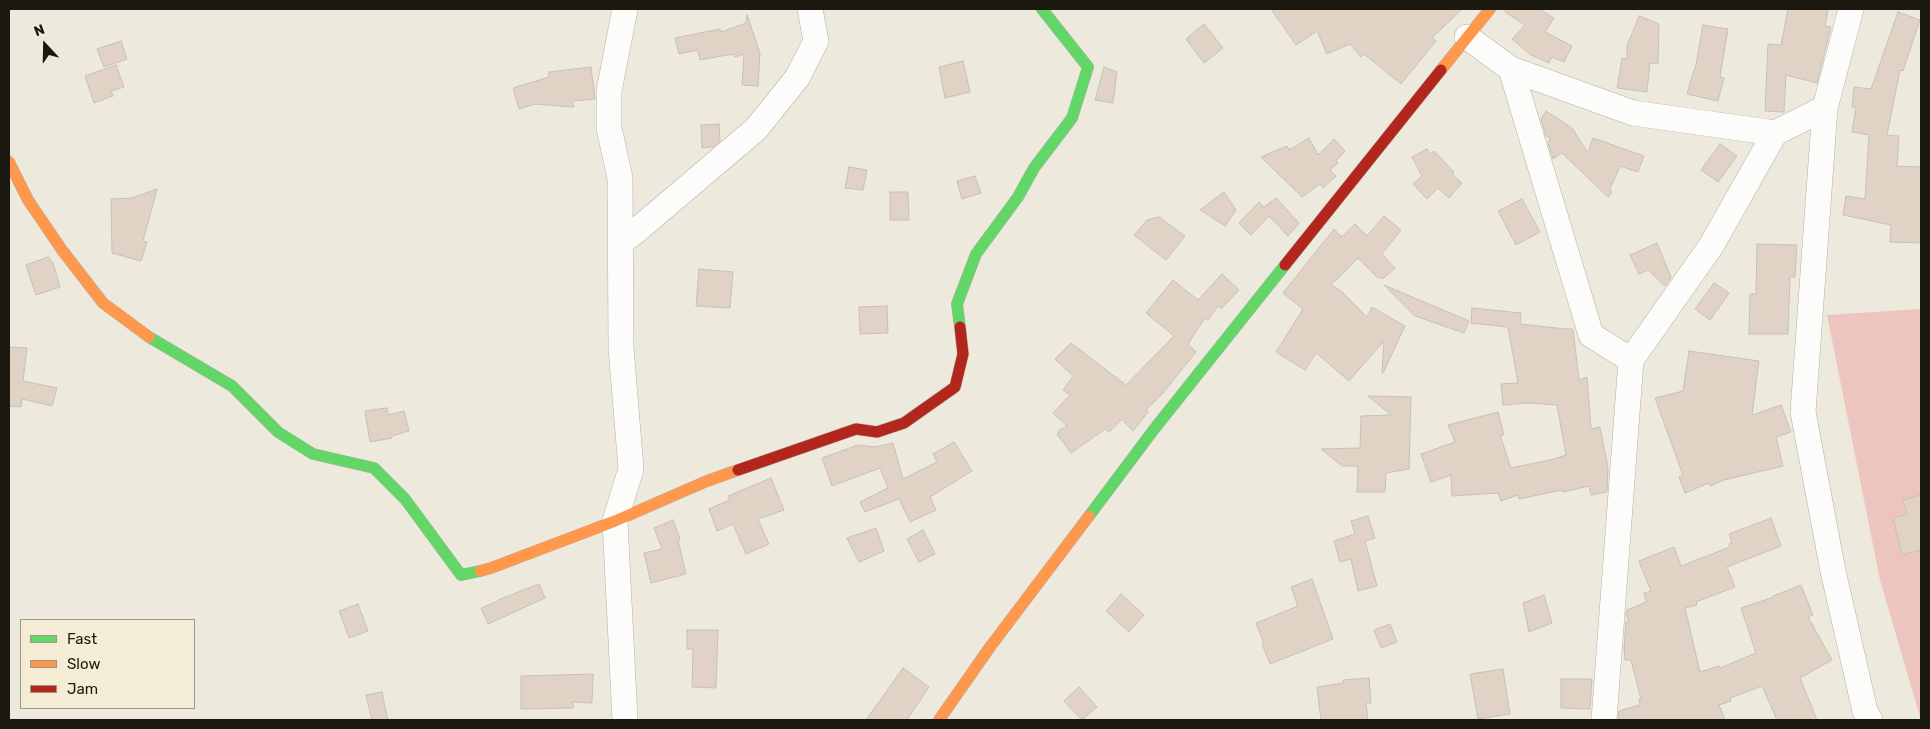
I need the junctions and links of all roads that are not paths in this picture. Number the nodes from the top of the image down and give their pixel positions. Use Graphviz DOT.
graph roads {
  1 [pos="625,9"];
  2 [pos="810,9"];
  3 [pos="1042,9"];
  4 [pos="1490,9"];
  5 [pos="1851,9"];
  6 [pos="1467,37"];
  7 [pos="1511,69"];
  8 [pos="1825,108"];
  9 [pos="1775,133"];
  10 [pos="9,162"];
  11 [pos="620,243"];
  12 [pos="1630,360"];
  13 [pos="615,521"];
  14 [pos="625,720"];
  15 [pos="939,720"];
  16 [pos="1604,720"];
  17 [pos="1870,720"];
  1 -- 11 [label="street"];
  2 -- 11 [label="street"];
  3 -- 13 [label="street"];
  4 -- 6 [label="street"];
  5 -- 8 [label="street"];
  6 -- 7 [label="street"];
  6 -- 15 [label="street"];
  7 -- 9 [label="street"];
  7 -- 12 [label="street"];
  8 -- 9 [label="street"];
  8 -- 17 [label="street"];
  9 -- 12 [label="street"];
  10 -- 13 [label="street"];
  11 -- 13 [label="street"];
  12 -- 16 [label="street"];
  13 -- 14 [label="street"];
}
